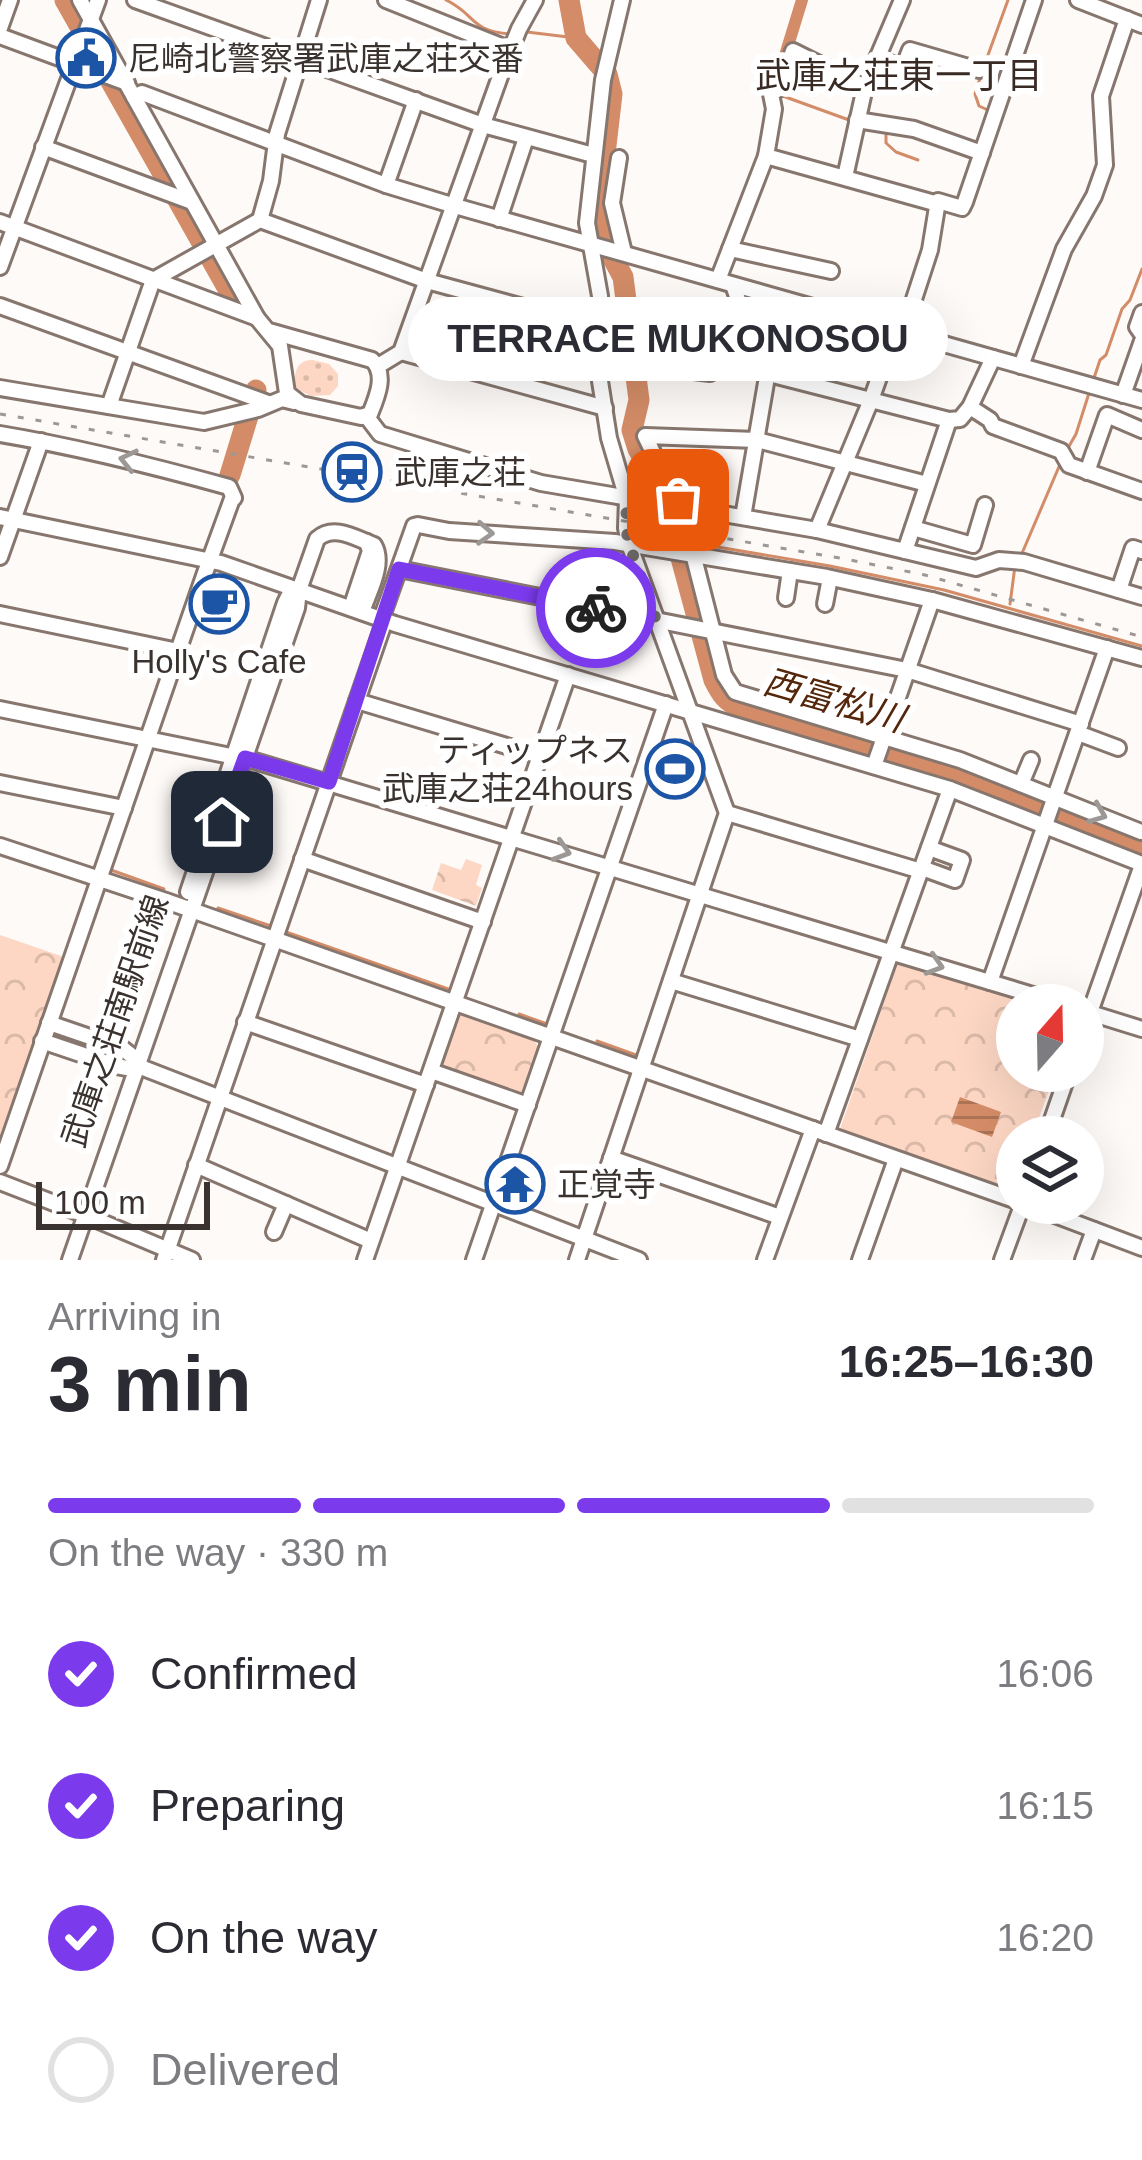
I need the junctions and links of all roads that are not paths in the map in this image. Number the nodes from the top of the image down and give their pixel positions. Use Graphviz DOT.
graph roads {
  1 [pos="10,0"];
  2 [pos="80,0"];
  3 [pos="98,0"];
  4 [pos="135,0"];
  5 [pos="320,0"];
  6 [pos="386,0"];
  7 [pos="536,0"];
  8 [pos="622,0"];
  9 [pos="902,0"];
  10 [pos="1034,0"];
  11 [pos="1078,0"];
  12 [pos="1126,19"];
  13 [pos="1142,25"];
  14 [pos="87,28"];
  15 [pos="0,32"];
  16 [pos="515,39"];
  17 [pos="301,58"];
  18 [pos="877,58"];
  19 [pos="73,64"];
  20 [pos="979,70"];
  21 [pos="121,84"];
  22 [pos="866,87"];
  23 [pos="416,100"];
  24 [pos="857,120"];
  25 [pos="483,125"];
  26 [pos="526,138"];
  27 [pos="276,143"];
  28 [pos="43,147"];
  29 [pos="982,153"];
  30 [pos="593,155"];
  31 [pos="766,156"];
  32 [pos="619,158"];
  33 [pos="845,177"];
  34 [pos="386,185"];
  35 [pos="180,197"];
  36 [pos="938,204"];
  37 [pos="455,206"];
  38 [pos="499,219"];
  39 [pos="260,220"];
  40 [pos="7,225"];
  41 [pos="594,245"];
  42 [pos="208,249"];
  43 [pos="730,249"];
  44 [pos="620,252"];
  45 [pos="0,267"];
  46 [pos="831,271"];
  47 [pos="153,280"];
  48 [pos="427,280"];
  49 [pos="725,283"];
  50 [pos="0,306"];
  51 [pos="1140,307"];
  52 [pos="245,313"];
  53 [pos="601,328"];
  54 [pos="269,331"];
  55 [pos="899,332"];
  56 [pos="745,335"];
  57 [pos="1142,338"];
  58 [pos="315,343"];
  59 [pos="400,352"];
  60 [pos="128,353"];
  61 [pos="993,358"];
  62 [pos="646,364"];
  63 [pos="378,366"];
  64 [pos="1021,366"];
  65 [pos="769,374"];
  66 [pos="285,377"];
  67 [pos="0,388"];
  68 [pos="1123,395"];
  69 [pos="871,400"];
  70 [pos="1142,400"];
  71 [pos="257,404"];
  72 [pos="301,404"];
  73 [pos="109,406"];
  74 [pos="970,407"];
  75 [pos="605,408"];
  76 [pos="367,417"];
  77 [pos="949,420"];
  78 [pos="1142,430"];
  79 [pos="0,434"];
  80 [pos="757,440"];
  81 [pos="41,441"];
  82 [pos="845,463"];
  83 [pos="1087,472"];
  84 [pos="927,484"];
  85 [pos="1142,491"];
  86 [pos="627,499"];
  87 [pos="985,506"];
  88 [pos="677,508"];
  89 [pos="743,517"];
  90 [pos="6,519"];
  91 [pos="913,528"];
  92 [pos="817,530"];
  93 [pos="629,544"];
  94 [pos="905,550"];
  95 [pos="1142,551"];
  96 [pos="683,553"];
  97 [pos="0,556"];
  98 [pos="210,561"];
  99 [pos="399,569"];
  100 [pos="790,571"];
  101 [pos="830,578"];
  102 [pos="299,590"];
  103 [pos="1119,590"];
  104 [pos="1142,597"];
  105 [pos="786,598"];
  106 [pos="932,600"];
  107 [pos="825,604"];
  108 [pos="356,610"];
  109 [pos="0,614"];
  110 [pos="383,619"];
  111 [pos="656,620"];
  112 [pos="703,630"];
  113 [pos="1107,648"];
  114 [pos="178,651"];
  115 [pos="1142,658"];
  116 [pos="907,670"];
  117 [pos="568,675"];
  118 [pos="357,701"];
  119 [pos="666,704"];
  120 [pos="0,709"];
  121 [pos="690,711"];
  122 [pos="1079,729"];
  123 [pos="148,739"];
  124 [pos="1118,748"];
  125 [pos="879,751"];
  126 [pos="239,757"];
  127 [pos="540,757"];
  128 [pos="1031,760"];
  129 [pos="329,782"];
  130 [pos="0,783"];
  131 [pos="1022,784"];
  132 [pos="950,789"];
  133 [pos="124,808"];
  134 [pos="1050,811"];
  135 [pos="727,812"];
  136 [pos="512,836"];
  137 [pos="0,846"];
  138 [pos="929,848"];
  139 [pos="1141,849"];
  140 [pos="302,859"];
  141 [pos="611,866"];
  142 [pos="921,870"];
  143 [pos="99,879"];
  144 [pos="700,893"];
  145 [pos="187,909"];
  146 [pos="483,922"];
  147 [pos="274,940"];
  148 [pos="892,952"];
  149 [pos="670,981"];
  150 [pos="990,982"];
  151 [pos="997,984"];
  152 [pos="1095,984"];
  153 [pos="455,1004"];
  154 [pos="1104,1017"];
  155 [pos="245,1022"];
  156 [pos="49,1023"];
  157 [pos="1142,1029"];
  158 [pos="551,1037"];
  159 [pos="860,1039"];
  160 [pos="42,1041"];
  161 [pos="132,1063"];
  162 [pos="641,1069"];
  163 [pos="429,1078"];
  164 [pos="219,1097"];
  165 [pos="528,1106"];
  166 [pos="819,1132"];
  167 [pos="611,1158"];
  168 [pos="896,1159"];
  169 [pos="196,1165"];
  170 [pos="0,1166"];
  171 [pos="398,1166"];
  172 [pos="0,1183"];
  173 [pos="996,1194"];
  174 [pos="286,1204"];
  175 [pos="494,1204"];
  176 [pos="81,1213"];
  177 [pos="780,1217"];
  178 [pos="1013,1224"];
  179 [pos="1078,1224"];
  180 [pos="1094,1230"];
  181 [pos="274,1232"];
  182 [pos="584,1239"];
  183 [pos="371,1241"];
  184 [pos="1142,1248"];
  185 [pos="165,1255"];
  186 [pos="60,1260"];
  187 [pos="70,1260"];
  188 [pos="192,1260"];
  189 [pos="365,1260"];
  190 [pos="474,1260"];
  191 [pos="577,1260"];
  192 [pos="639,1260"];
  193 [pos="765,1260"];
  194 [pos="860,1260"];
  195 [pos="1002,1260"];
  196 [pos="1083,1260"];
  1 -- 15 [label="street"];
  2 -- 14 [label="street"];
  3 -- 14 [label="street"];
  4 -- 17 [label="street"];
  5 -- 17 [label="street"];
  6 -- 16 [label="street"];
  7 -- 16 [label="street"];
  8 -- 30 [label="street"];
  9 -- 18 [label="street"];
  10 -- 29 [label="street"];
  11 -- 12 [label="street"];
  12 -- 13 [label="street"];
  12 -- 64 [label="street"];
  14 -- 19 [label="street"];
  14 -- 21 [label="street"];
  15 -- 19 [label="street"];
  16 -- 25 [label="street"];
  17 -- 23 [label="street"];
  17 -- 27 [label="street"];
  18 -- 20 [label="street"];
  18 -- 22 [label="street"];
  19 -- 21 [label="street"];
  19 -- 28 [label="street"];
  21 -- 27 [label="street"];
  21 -- 35 [label="street"];
  22 -- 24 [label="street"];
  22 -- 31 [label="street"];
  23 -- 25 [label="street"];
  23 -- 34 [label="street"];
  24 -- 29 [label="street"];
  24 -- 33 [label="street"];
  25 -- 26 [label="street"];
  25 -- 37 [label="street"];
  26 -- 30 [label="street"];
  26 -- 38 [label="street"];
  27 -- 34 [label="street"];
  27 -- 39 [label="street"];
  28 -- 35 [label="street"];
  28 -- 40 [label="street"];
  29 -- 36 [label="street"];
  30 -- 41 [label="street"];
  31 -- 33 [label="street"];
  31 -- 43 [label="street"];
  32 -- 44 [label="street"];
  33 -- 36 [label="street"];
  34 -- 37 [label="street"];
  35 -- 42 [label="street"];
  36 -- 55 [label="street"];
  37 -- 38 [label="street"];
  37 -- 48 [label="street"];
  38 -- 41 [label="street"];
  39 -- 42 [label="street"];
  39 -- 48 [label="street"];
  40 -- 45 [label="street"];
  40 -- 47 [label="street"];
  41 -- 44 [label="street"];
  41 -- 53 [label="street"];
  42 -- 47 [label="street"];
  42 -- 52 [label="street"];
  43 -- 46 [label="street"];
  43 -- 49 [label="street"];
  44 -- 49 [label="street"];
  47 -- 52 [label="street"];
  47 -- 60 [label="street"];
  48 -- 53 [label="street"];
  48 -- 59 [label="street"];
  49 -- 55 [label="street"];
  49 -- 56 [label="street"];
  50 -- 60 [label="street"];
  51 -- 57 [label="street"];
  52 -- 54 [label="street"];
  53 -- 75 [label="street"];
  54 -- 58 [label="street"];
  54 -- 66 [label="street"];
  55 -- 61 [label="street"];
  55 -- 69 [label="street"];
  56 -- 62 [label="street"];
  56 -- 65 [label="street"];
  57 -- 68 [label="street"];
  58 -- 63 [label="street"];
  58 -- 66 [label="street"];
  59 -- 63 [label="street"];
  59 -- 75 [label="street"];
  60 -- 71 [label="street"];
  60 -- 73 [label="street"];
  61 -- 64 [label="street"];
  61 -- 74 [label="street"];
  63 -- 76 [label="street"];
  64 -- 68 [label="street"];
  65 -- 69 [label="street"];
  65 -- 80 [label="street"];
  66 -- 72 [label="street"];
  67 -- 73 [label="street"];
  68 -- 70 [label="street"];
  69 -- 77 [label="street"];
  69 -- 82 [label="street"];
  71 -- 72 [label="street"];
  71 -- 73 [label="street"];
  72 -- 76 [label="street"];
  74 -- 77 [label="street"];
  74 -- 83 [label="street"];
  75 -- 86 [label="street"];
  76 -- 86 [label="street"];
  77 -- 84 [label="street"];
  78 -- 83 [label="street"];
  79 -- 81 [label="street"];
  80 -- 82 [label="street"];
  80 -- 88 [label="street"];
  80 -- 89 [label="street"];
  81 -- 90 [label="street"];
  98 -- 81 [label="street, one-way"];
  82 -- 84 [label="street"];
  82 -- 92 [label="street"];
  83 -- 85 [label="street"];
  84 -- 91 [label="street"];
  86 -- 88 [label="street"];
  86 -- 93 [label="street"];
  87 -- 91 [label="street"];
  88 -- 89 [label="street"];
  89 -- 92 [label="street"];
  90 -- 97 [label="street"];
  90 -- 98 [label="street"];
  91 -- 94 [label="street"];
  92 -- 94 [label="street"];
  93 -- 96 [label="street"];
  99 -- 93 [label="street, one-way"];
  93 -- 111 [label="street"];
  94 -- 103 [label="street"];
  95 -- 103 [label="street"];
  96 -- 100 [label="street"];
  96 -- 112 [label="street"];
  98 -- 102 [label="street"];
  98 -- 114 [label="street"];
  99 -- 110 [label="street"];
  99 -- 111 [label="street"];
  100 -- 101 [label="street"];
  100 -- 105 [label="street"];
  101 -- 106 [label="street"];
  101 -- 107 [label="street"];
  102 -- 108 [label="street"];
  102 -- 108 [label="street, 武庫之荘南駅前線"];
  102 -- 126 [label="street, 武庫之荘南駅前線"];
  103 -- 104 [label="street"];
  106 -- 113 [label="street"];
  106 -- 116 [label="street"];
  108 -- 110 [label="street"];
  109 -- 114 [label="street"];
  110 -- 117 [label="street"];
  110 -- 118 [label="street"];
  111 -- 112 [label="street"];
  111 -- 121 [label="street"];
  112 -- 116 [label="street"];
  112 -- 125 [label="street"];
  113 -- 115 [label="street"];
  113 -- 122 [label="street"];
  114 -- 123 [label="street"];
  116 -- 122 [label="street"];
  116 -- 125 [label="street"];
  117 -- 119 [label="street"];
  117 -- 127 [label="street"];
  118 -- 127 [label="street"];
  118 -- 129 [label="street"];
  119 -- 121 [label="street"];
  119 -- 141 [label="street"];
  120 -- 123 [label="street"];
  121 -- 125 [label="street"];
  121 -- 135 [label="street"];
  122 -- 124 [label="street"];
  122 -- 134 [label="street"];
  123 -- 126 [label="street"];
  123 -- 133 [label="street"];
  125 -- 131 [label="street"];
  125 -- 132 [label="street"];
  126 -- 129 [label="street"];
  126 -- 145 [label="street, 武庫之荘南駅前線"];
  127 -- 136 [label="street"];
  128 -- 131 [label="street"];
  129 -- 136 [label="street"];
  129 -- 140 [label="street"];
  130 -- 133 [label="street"];
  131 -- 134 [label="street"];
  132 -- 134 [label="street"];
  132 -- 138 [label="street"];
  133 -- 143 [label="street"];
  134 -- 139 [label="street, one-way"];
  134 -- 139 [label="street"];
  134 -- 150 [label="street"];
  135 -- 142 [label="street"];
  135 -- 144 [label="street"];
  136 -- 141 [label="street, one-way"];
  136 -- 146 [label="street"];
  137 -- 143 [label="street"];
  138 -- 142 [label="street"];
  138 -- 142 [label="street"];
  139 -- 152 [label="street"];
  140 -- 146 [label="street"];
  140 -- 147 [label="street"];
  141 -- 144 [label="street"];
  141 -- 158 [label="street"];
  142 -- 148 [label="street"];
  143 -- 145 [label="street"];
  143 -- 156 [label="street"];
  144 -- 148 [label="street"];
  144 -- 149 [label="street"];
  145 -- 147 [label="street"];
  145 -- 161 [label="street, 武庫之荘南駅前線"];
  146 -- 153 [label="street"];
  147 -- 153 [label="street"];
  147 -- 155 [label="street"];
  148 -- 150 [label="street, one-way"];
  148 -- 159 [label="street"];
  149 -- 159 [label="street"];
  149 -- 162 [label="street"];
  150 -- 151 [label="street"];
  153 -- 158 [label="street"];
  153 -- 163 [label="street"];
  154 -- 157 [label="street"];
  155 -- 163 [label="street"];
  155 -- 164 [label="street"];
  156 -- 160 [label="street"];
  156 -- 161 [label="street"];
  158 -- 162 [label="street"];
  158 -- 165 [label="street"];
  159 -- 166 [label="street"];
  160 -- 161 [label="street"];
  160 -- 170 [label="street"];
  161 -- 164 [label="street"];
  161 -- 176 [label="street, 武庫之荘南駅前線"];
  162 -- 166 [label="street"];
  162 -- 167 [label="street"];
  163 -- 165 [label="street"];
  163 -- 171 [label="street"];
  164 -- 169 [label="street"];
  164 -- 171 [label="street"];
  165 -- 175 [label="street"];
  166 -- 168 [label="street"];
  166 -- 177 [label="street"];
  167 -- 177 [label="street"];
  167 -- 182 [label="street"];
  168 -- 173 [label="street"];
  168 -- 194 [label="street"];
  169 -- 174 [label="street"];
  169 -- 185 [label="street"];
  171 -- 175 [label="street"];
  171 -- 183 [label="street"];
  172 -- 176 [label="street"];
  174 -- 181 [label="street"];
  174 -- 183 [label="street"];
  175 -- 182 [label="street"];
  175 -- 190 [label="street"];
  176 -- 185 [label="street"];
  176 -- 186 [label="street, 武庫之荘南駅前線"];
  176 -- 187 [label="street, 武庫之荘南駅前線"];
  177 -- 193 [label="street"];
  178 -- 195 [label="street"];
  179 -- 180 [label="street"];
  180 -- 184 [label="street"];
  180 -- 196 [label="street"];
  182 -- 191 [label="street"];
  182 -- 192 [label="street"];
  183 -- 189 [label="street"];
  185 -- 188 [label="street"];
}
